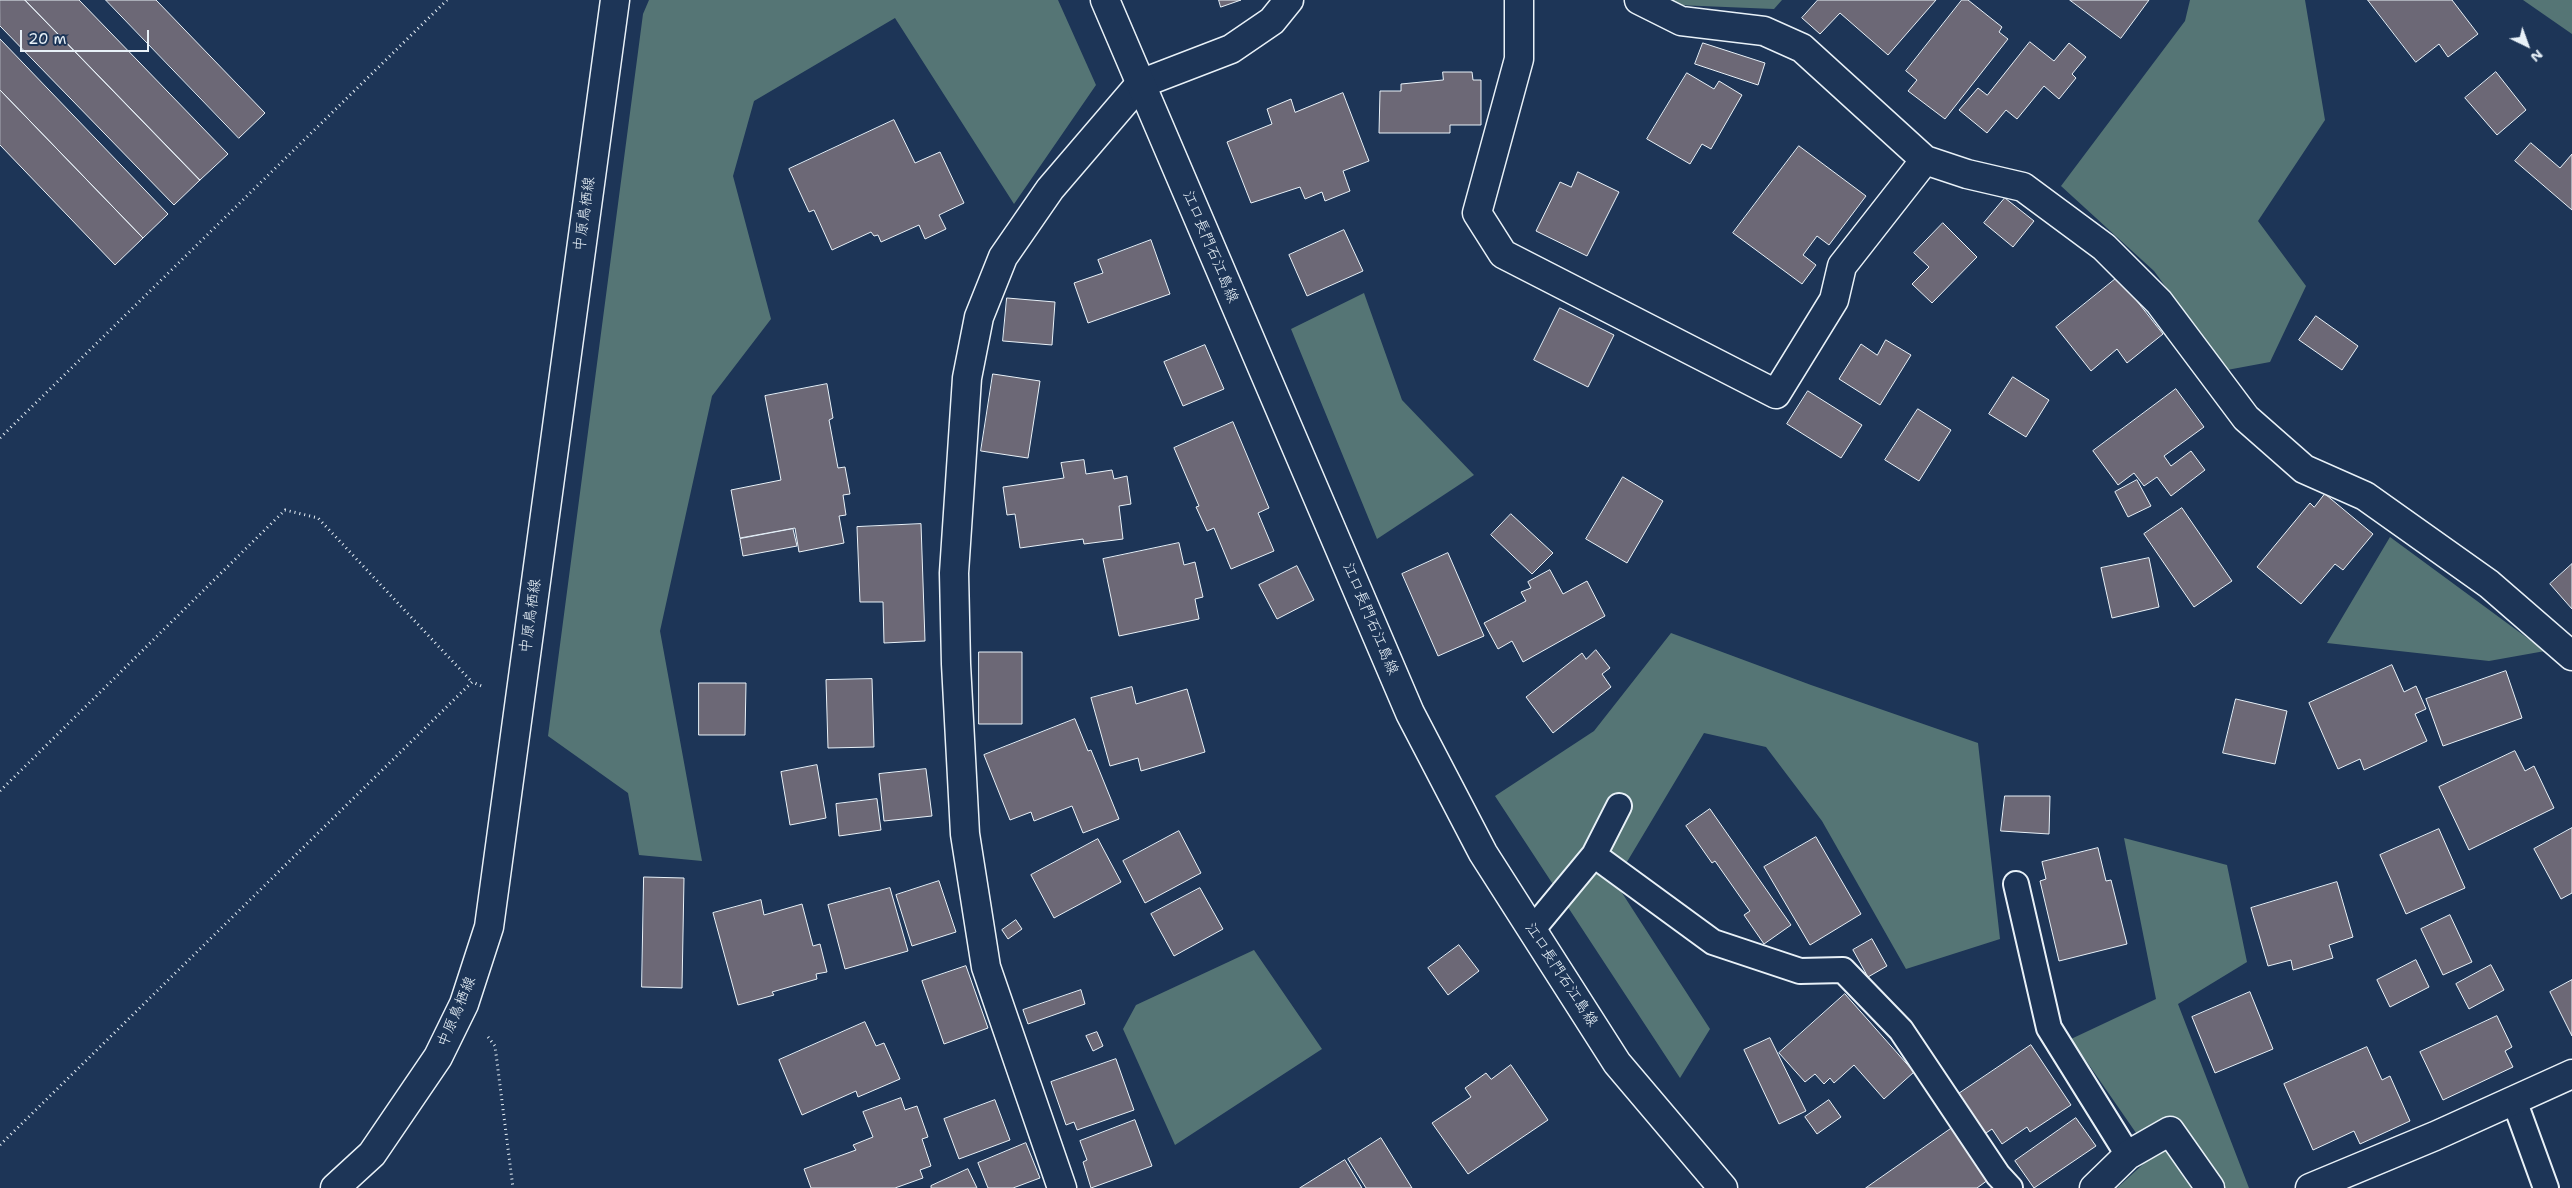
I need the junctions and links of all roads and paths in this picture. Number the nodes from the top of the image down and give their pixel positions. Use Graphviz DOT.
graph roads {
  1 [pos="447,0"];
  2 [pos="615,0"];
  3 [pos="1105,0"];
  4 [pos="1288,0"];
  5 [pos="1519,0"];
  6 [pos="1639,0"];
  7 [pos="1140,84"];
  8 [pos="1925,160"];
  9 [pos="0,438"];
  10 [pos="2572,656"];
  11 [pos="472,682"];
  12 [pos="520,701"];
  13 [pos="0,791"];
  14 [pos="1619,806"];
  15 [pos="1594,856"];
  16 [pos="2016,884"];
  17 [pos="1532,930"];
  18 [pos="464,1004"];
  19 [pos="2572,1074"];
  20 [pos="2514,1100"];
  21 [pos="0,1145"];
  22 [pos="2128,1155"];
  23 [pos="336,1188"];
  24 [pos="513,1188"];
  25 [pos="1062,1188"];
  26 [pos="1723,1188"];
  27 [pos="2010,1188"];
  28 [pos="2094,1188"];
  29 [pos="2210,1188"];
  30 [pos="2310,1188"];
  31 [pos="2546,1188"];
  1 -- 9 [label="path"];
  2 -- 12 [label="street, 中原鳥栖線"];
  3 -- 7 [label="street, 江口長門石江島線"];
  4 -- 7 [label="street"];
  5 -- 8 [label="street"];
  6 -- 8 [label="street"];
  7 -- 17 [label="street, 江口長門石江島線"];
  7 -- 25 [label="street"];
  8 -- 10 [label="street"];
  11 -- 12 [label="path"];
  11 -- 13 [label="path"];
  11 -- 21 [label="path"];
  12 -- 18 [label="street, 中原鳥栖線"];
  14 -- 15 [label="lane"];
  15 -- 17 [label="lane"];
  15 -- 27 [label="lane"];
  16 -- 22 [label="lane"];
  17 -- 26 [label="street, 江口長門石江島線"];
  18 -- 23 [label="street, 中原鳥栖線"];
  18 -- 24 [label="path"];
  19 -- 20 [label="street"];
  20 -- 30 [label="street"];
  20 -- 31 [label="lane"];
  22 -- 28 [label="street"];
  22 -- 29 [label="street"];
}
